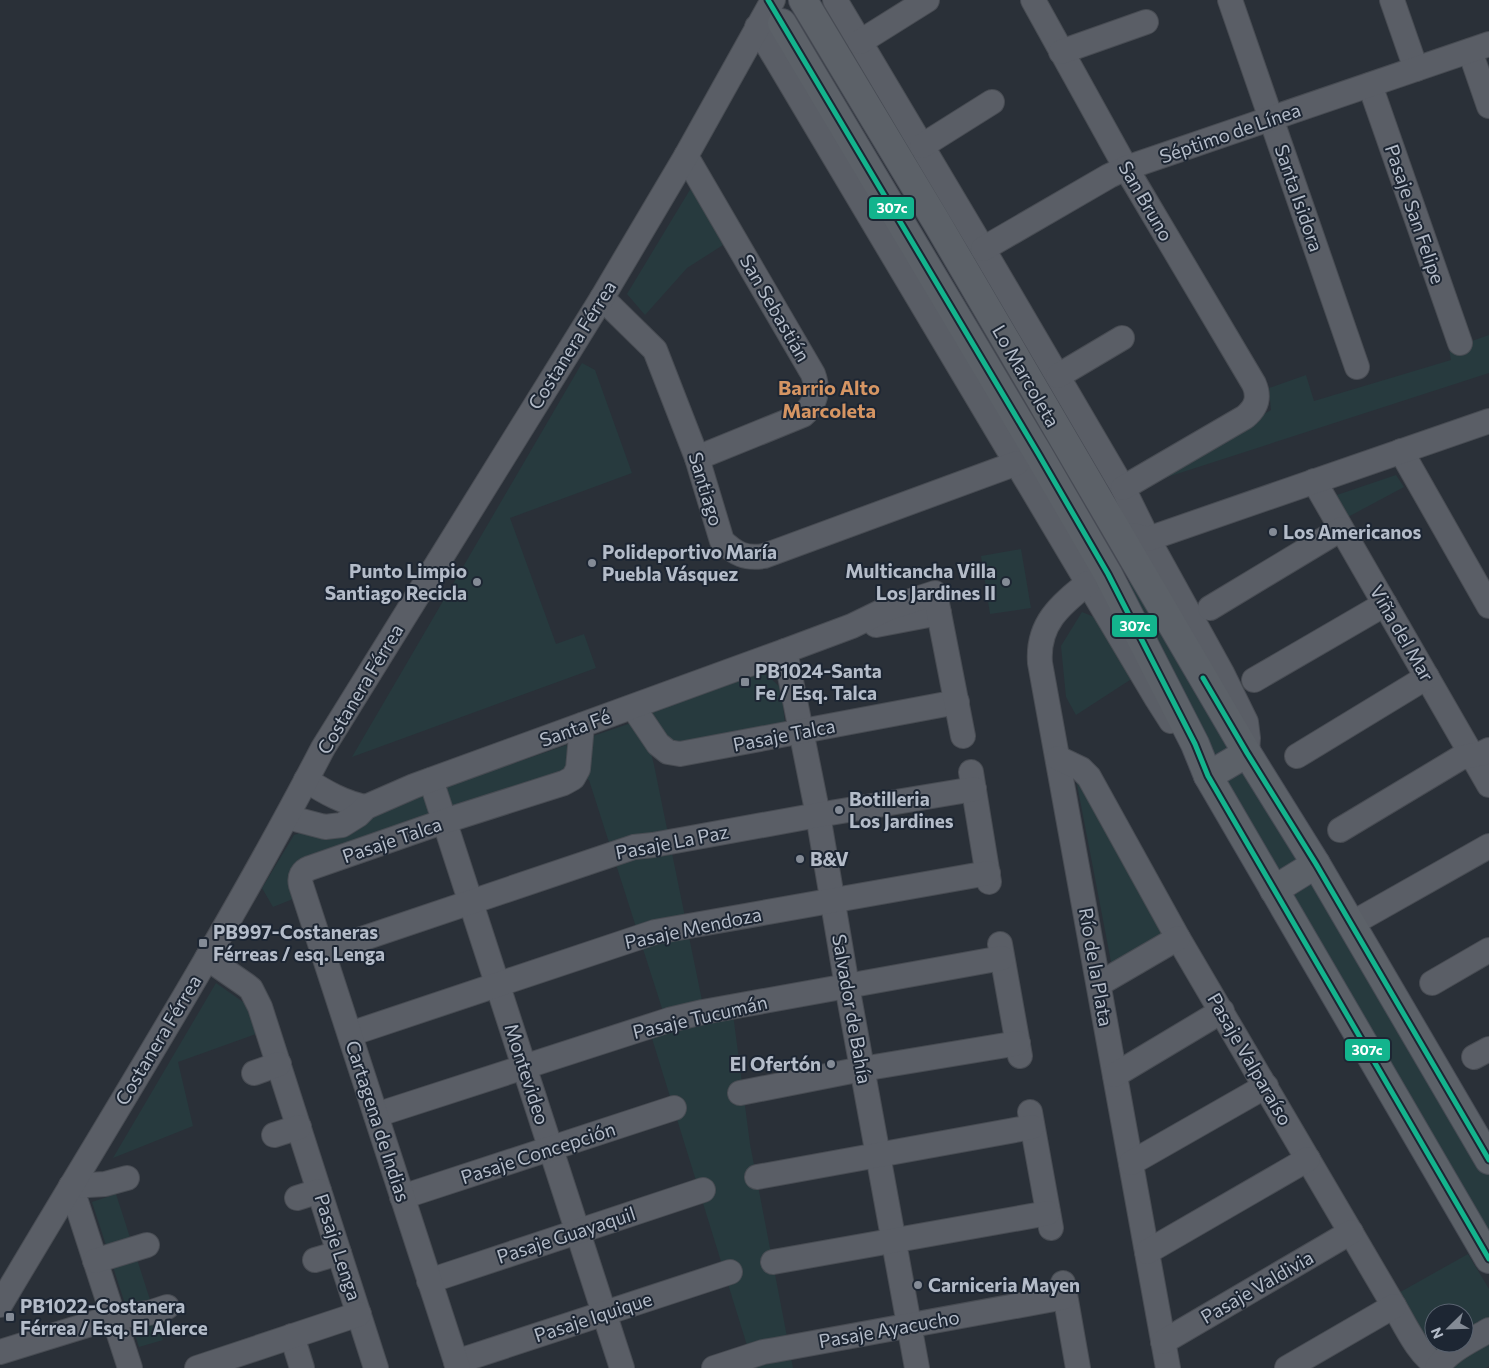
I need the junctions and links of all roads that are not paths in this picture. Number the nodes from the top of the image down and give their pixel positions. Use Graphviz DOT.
graph roads {
  1 [pos="803,0"];
  2 [pos="835,0"];
  3 [pos="928,0"];
  4 [pos="1032,0"];
  5 [pos="1230,0"];
  6 [pos="1392,0"];
  7 [pos="770,17"];
  8 [pos="1146,22"];
  9 [pos="860,42"];
  10 [pos="1480,47"];
  11 [pos="1061,52"];
  12 [pos="1416,69"];
  13 [pos="1370,84"];
  14 [pos="992,102"];
  15 [pos="1489,106"];
  16 [pos="1271,118"];
  17 [pos="922,146"];
  18 [pos="686,156"];
  19 [pos="1126,168"];
  20 [pos="984,249"];
  21 [pos="602,298"];
  22 [pos="1122,338"];
  23 [pos="1460,343"];
  24 [pos="1357,367"];
  25 [pos="1058,376"];
  26 [pos="1488,423"];
  27 [pos="1400,451"];
  28 [pos="697,458"];
  29 [pos="1018,463"];
  30 [pos="1314,482"];
  31 [pos="1123,488"];
  32 [pos="1342,529"];
  33 [pos="1118,532"];
  34 [pos="1148,539"];
  35 [pos="1088,583"];
  36 [pos="1385,604"];
  37 [pos="1489,606"];
  38 [pos="1210,608"];
  39 [pos="785,651"];
  40 [pos="1427,677"];
  41 [pos="1254,680"];
  42 [pos="956,702"];
  43 [pos="632,707"];
  44 [pos="582,725"];
  45 [pos="801,732"];
  46 [pos="963,736"];
  47 [pos="1195,744"];
  48 [pos="1247,753"];
  49 [pos="1481,753"];
  50 [pos="1297,756"];
  51 [pos="1058,758"];
  52 [pos="1208,776"];
  53 [pos="306,780"];
  54 [pos="431,780"];
  55 [pos="1489,785"];
  56 [pos="366,807"];
  57 [pos="818,815"];
  58 [pos="287,817"];
  59 [pos="445,821"];
  60 [pos="1340,830"];
  61 [pos="1489,846"];
  62 [pos="1316,864"];
  63 [pos="302,874"];
  64 [pos="989,877"];
  65 [pos="1274,890"];
  66 [pos="833,900"];
  67 [pos="472,903"];
  68 [pos="1351,924"];
  69 [pos="1178,938"];
  70 [pos="1489,950"];
  71 [pos="323,952"];
  72 [pos="206,958"];
  73 [pos="1432,983"];
  74 [pos="1099,984"];
  75 [pos="498,985"];
  76 [pos="847,986"];
  77 [pos="1222,1011"];
  78 [pos="350,1034"];
  79 [pos="279,1064"];
  80 [pos="524,1066"];
  81 [pos="862,1069"];
  82 [pos="254,1073"];
  83 [pos="1115,1075"];
  84 [pos="1266,1086"];
  85 [pos="740,1092"];
  86 [pos="674,1108"];
  87 [pos="376,1115"];
  88 [pos="299,1127"];
  89 [pos="274,1135"];
  90 [pos="551,1148"];
  91 [pos="878,1155"];
  92 [pos="1308,1159"];
  93 [pos="1489,1160"];
  94 [pos="1131,1163"];
  95 [pos="756,1177"];
  96 [pos="127,1178"];
  97 [pos="71,1186"];
  98 [pos="704,1190"];
  99 [pos="319,1191"];
  100 [pos="402,1197"];
  101 [pos="297,1198"];
  102 [pos="578,1232"];
  103 [pos="1351,1232"];
  104 [pos="894,1240"];
  105 [pos="147,1244"];
  106 [pos="1147,1252"];
  107 [pos="339,1253"];
  108 [pos="1489,1259"];
  109 [pos="315,1260"];
  110 [pos="95,1261"];
  111 [pos="773,1262"];
  112 [pos="730,1272"];
  113 [pos="429,1281"];
  114 [pos="0,1306"];
  115 [pos="1394,1306"];
  116 [pos="167,1307"];
  117 [pos="604,1313"];
  118 [pos="359,1314"];
  119 [pos="113,1317"];
  120 [pos="909,1325"];
  121 [pos="1489,1330"];
  122 [pos="292,1336"];
  123 [pos="1163,1342"];
  124 [pos="0,1352"];
  125 [pos="227,1363"];
  126 [pos="457,1365"];
  127 [pos="1438,1367"];
  128 [pos="130,1368"];
  129 [pos="197,1368"];
  130 [pos="302,1368"];
  131 [pos="376,1368"];
  132 [pos="622,1368"];
  133 [pos="714,1368"];
  134 [pos="917,1368"];
  135 [pos="1078,1368"];
  136 [pos="1168,1368"];
  137 [pos="1287,1368"];
  1 -- 33 [label="main road, Lo Marcoleta"];
  2 -- 9 [label="street, Lo Marcoleta"];
  3 -- 9 [label="street"];
  4 -- 11 [label="street, San Bruno"];
  5 -- 16 [label="street, Santa Isidora"];
  6 -- 12 [label="street"];
  7 -- 18 [label="street, Costanera Férrea"];
  7 -- 29 [label="street, Lo Marcoleta"];
  7 -- 47 [label="main road, Lo Marcoleta"];
  8 -- 11 [label="street"];
  9 -- 17 [label="street, Lo Marcoleta"];
  10 -- 12 [label="street, Séptimo de Línea"];
  10 -- 15 [label="street"];
  11 -- 19 [label="street, San Bruno"];
  12 -- 13 [label="street, Séptimo de Línea"];
  13 -- 16 [label="street, Séptimo de Línea"];
  13 -- 23 [label="street, Pasaje San Felipe"];
  14 -- 17 [label="street"];
  16 -- 19 [label="street, Séptimo de Línea"];
  16 -- 24 [label="street, Santa Isidora"];
  17 -- 20 [label="street, Lo Marcoleta"];
  18 -- 21 [label="street, Costanera Férrea"];
  18 -- 28 [label="street, San Sebastián"];
  19 -- 20 [label="street, Séptimo de Línea"];
  19 -- 31 [label="street, San Bruno"];
  20 -- 25 [label="street, Lo Marcoleta"];
  21 -- 28 [label="street, Santiago"];
  21 -- 53 [label="street, Costanera Férrea"];
  22 -- 25 [label="street"];
  25 -- 31 [label="street, Lo Marcoleta"];
  26 -- 27 [label="street"];
  27 -- 30 [label="street"];
  27 -- 37 [label="street"];
  28 -- 29 [label="street, Santiago"];
  29 -- 35 [label="street, Lo Marcoleta"];
  30 -- 32 [label="street, Viña del Mar"];
  30 -- 34 [label="street"];
  31 -- 34 [label="street, Lo Marcoleta"];
  32 -- 36 [label="street, Viña del Mar"];
  32 -- 38 [label="street"];
  33 -- 34 [label="street"];
  33 -- 48 [label="main road, Lo Marcoleta"];
  34 -- 48 [label="street, Lo Marcoleta"];
  35 -- 47 [label="street, Lo Marcoleta"];
  35 -- 51 [label="street, Río de la Plata"];
  36 -- 40 [label="street, Viña del Mar"];
  36 -- 41 [label="street"];
  39 -- 42 [label="street, Santa Fé"];
  39 -- 43 [label="street, Santa Fé"];
  39 -- 45 [label="street, Salvador de Bahía"];
  40 -- 49 [label="street, Viña del Mar"];
  40 -- 50 [label="street"];
  42 -- 45 [label="street, Pasaje Talca"];
  42 -- 46 [label="street"];
  43 -- 44 [label="street, Santa Fé"];
  43 -- 45 [label="street, Pasaje Talca"];
  44 -- 54 [label="street, Santa Fé"];
  44 -- 59 [label="street, Pasaje Talca"];
  45 -- 57 [label="street, Salvador de Bahía"];
  47 -- 52 [label="main road, Lo Marcoleta"];
  48 -- 52 [label="main road"];
  48 -- 62 [label="main road, Lo Marcoleta"];
  49 -- 55 [label="street, Viña del Mar"];
  49 -- 60 [label="street"];
  51 -- 69 [label="street, Pasaje Valparaíso"];
  51 -- 74 [label="street, Río de la Plata"];
  52 -- 65 [label="main road, Lo Marcoleta"];
  53 -- 56 [label="street"];
  53 -- 58 [label="street, Costanera Férrea"];
  54 -- 56 [label="street, Santa Fé"];
  54 -- 59 [label="street, Montevideo"];
  56 -- 58 [label="street, Santa Fé"];
  57 -- 64 [label="street, Pasaje La Paz"];
  57 -- 66 [label="street, Salvador de Bahía"];
  57 -- 67 [label="street, Pasaje La Paz"];
  58 -- 72 [label="street, Costanera Férrea"];
  59 -- 63 [label="street, Pasaje Talca"];
  59 -- 67 [label="street, Montevideo"];
  61 -- 68 [label="street"];
  62 -- 65 [label="main road"];
  62 -- 68 [label="main road, Lo Marcoleta"];
  63 -- 71 [label="street, Cartagena de Indias"];
  64 -- 66 [label="street, Pasaje Mendoza"];
  65 -- 108 [label="main road, Lo Marcoleta"];
  66 -- 75 [label="street, Pasaje Mendoza"];
  66 -- 76 [label="street, Salvador de Bahía"];
  67 -- 71 [label="street, Pasaje La Paz"];
  67 -- 75 [label="street, Montevideo"];
  68 -- 93 [label="main road, Lo Marcoleta"];
  69 -- 74 [label="street"];
  69 -- 77 [label="street, Pasaje Valparaíso"];
  70 -- 73 [label="street"];
  71 -- 78 [label="street, Cartagena de Indias"];
  72 -- 79 [label="street, Pasaje Lenga"];
  72 -- 97 [label="street, Costanera Férrea"];
  74 -- 83 [label="street, Río de la Plata"];
  75 -- 78 [label="street, Pasaje Mendoza"];
  75 -- 80 [label="street, Montevideo"];
  76 -- 80 [label="street, Pasaje Tucumán"];
  76 -- 81 [label="street, Salvador de Bahía"];
  76 -- 81 [label="street, Pasaje Tucumán"];
  77 -- 83 [label="street"];
  77 -- 84 [label="street, Pasaje Valparaíso"];
  78 -- 87 [label="street, Cartagena de Indias"];
  79 -- 82 [label="street"];
  79 -- 88 [label="street, Pasaje Lenga"];
  80 -- 87 [label="street, Pasaje Tucumán"];
  80 -- 90 [label="street, Montevideo"];
  81 -- 85 [label="street"];
  81 -- 91 [label="street, Salvador de Bahía"];
  83 -- 94 [label="street, Río de la Plata"];
  84 -- 92 [label="street, Pasaje Valparaíso"];
  84 -- 94 [label="street"];
  86 -- 90 [label="street, Pasaje Concepción"];
  87 -- 100 [label="street, Cartagena de Indias"];
  88 -- 89 [label="street"];
  88 -- 99 [label="street, Pasaje Lenga"];
  90 -- 100 [label="street, Pasaje Concepción"];
  90 -- 102 [label="street, Montevideo"];
  91 -- 95 [label="street"];
  91 -- 104 [label="street, Salvador de Bahía"];
  91 -- 104 [label="street"];
  92 -- 103 [label="street, Pasaje Valparaíso"];
  92 -- 106 [label="street"];
  94 -- 106 [label="street, Río de la Plata"];
  96 -- 97 [label="street"];
  97 -- 110 [label="street"];
  97 -- 114 [label="street, Costanera Férrea"];
  98 -- 102 [label="street, Pasaje Guayaquil"];
  99 -- 101 [label="street"];
  99 -- 107 [label="street, Pasaje Lenga"];
  100 -- 113 [label="street, Cartagena de Indias"];
  102 -- 113 [label="street, Pasaje Guayaquil"];
  102 -- 117 [label="street, Montevideo"];
  103 -- 115 [label="street, Pasaje Valparaíso"];
  103 -- 123 [label="street, Pasaje Valdivia"];
  104 -- 111 [label="street"];
  104 -- 120 [label="street, Salvador de Bahía"];
  105 -- 110 [label="street"];
  106 -- 123 [label="street, Río de la Plata"];
  107 -- 109 [label="street"];
  107 -- 118 [label="street, Pasaje Lenga"];
  110 -- 119 [label="street"];
  112 -- 117 [label="street, Pasaje Iquique"];
  113 -- 126 [label="street, Cartagena de Indias"];
  115 -- 127 [label="street, Pasaje Valparaíso"];
  115 -- 137 [label="street"];
  116 -- 119 [label="street"];
  117 -- 126 [label="street, Pasaje Iquique"];
  117 -- 132 [label="street, Montevideo"];
  118 -- 122 [label="street"];
  118 -- 131 [label="street, Pasaje Lenga"];
  119 -- 124 [label="street"];
  119 -- 128 [label="street"];
  120 -- 133 [label="street, Pasaje Ayacucho"];
  120 -- 134 [label="street, Salvador de Bahía"];
  120 -- 135 [label="street, Pasaje Ayacucho"];
  121 -- 127 [label="street"];
  122 -- 125 [label="street"];
  122 -- 130 [label="street"];
  123 -- 136 [label="street, Río de la Plata"];
  125 -- 129 [label="street"];
}
